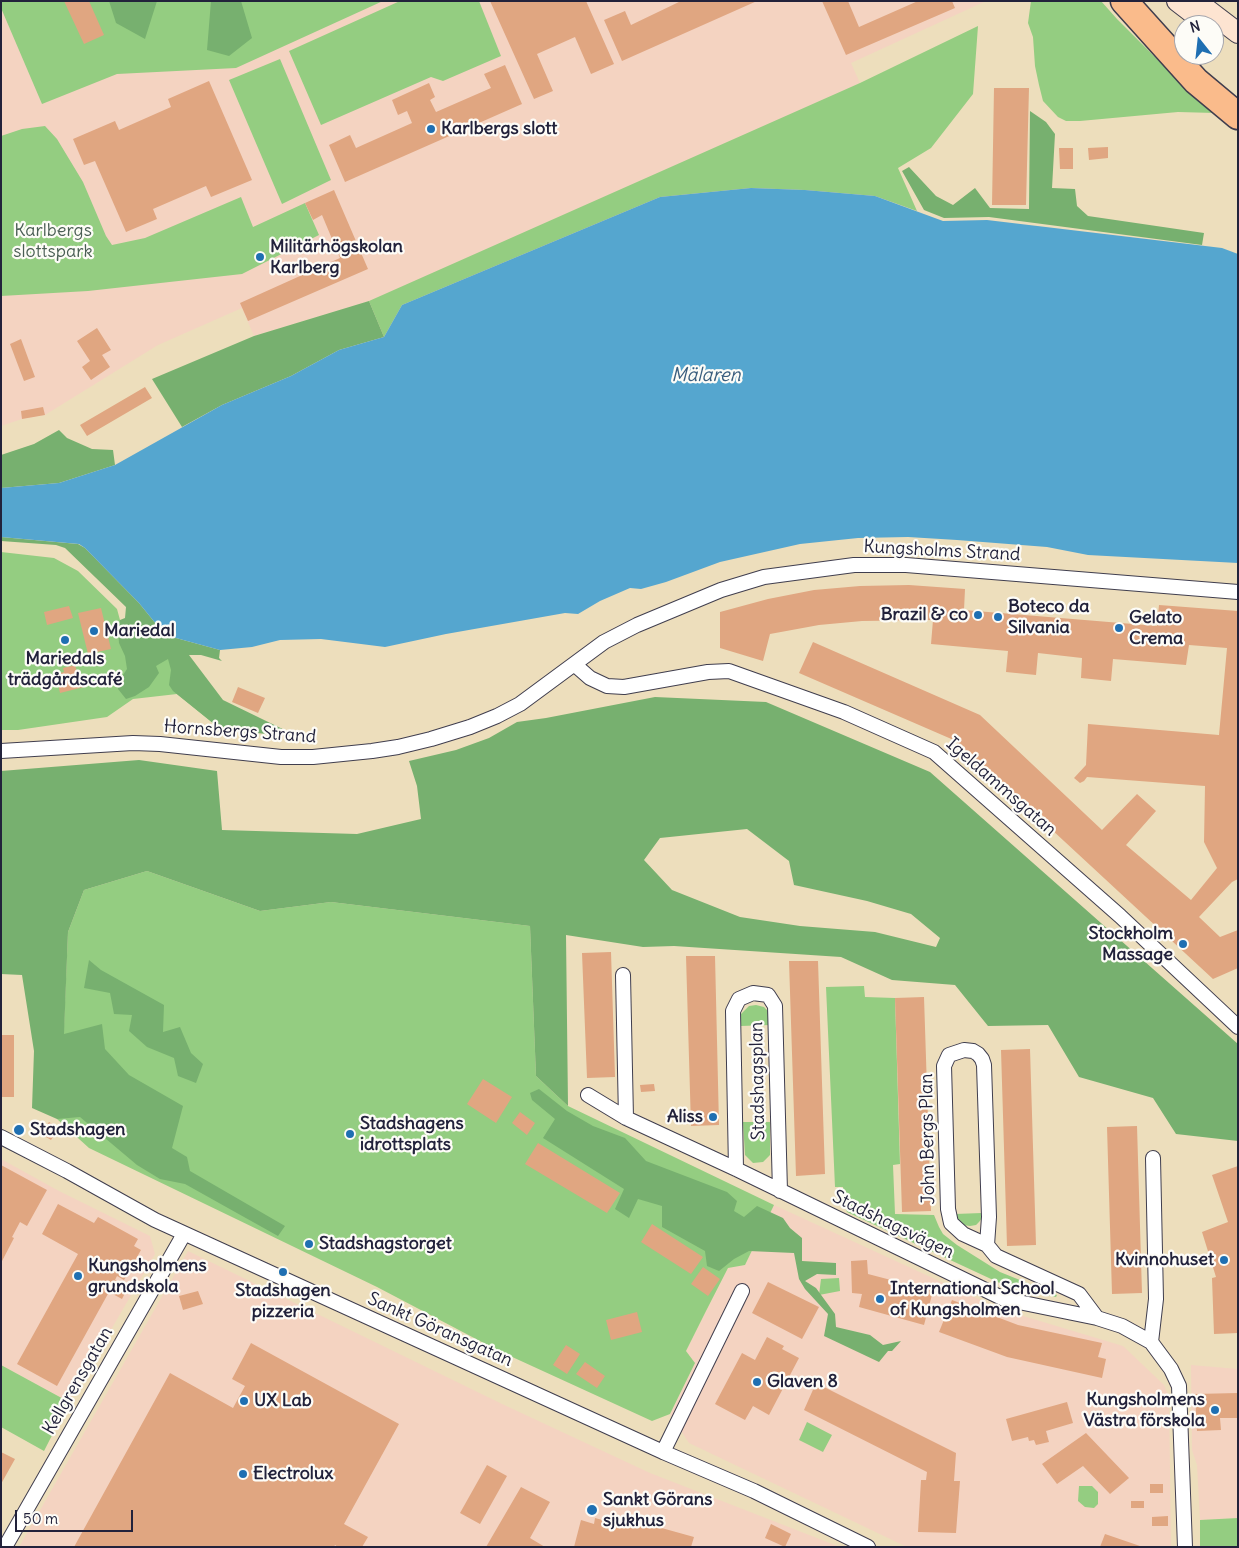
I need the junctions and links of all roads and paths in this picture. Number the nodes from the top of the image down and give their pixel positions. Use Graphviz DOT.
graph roads {
  1 [pos="1110,1"];
  2 [pos="1124,1"];
  3 [pos="1136,1"];
  4 [pos="1176,1"];
  5 [pos="1196,1"];
  6 [pos="1195,15"];
  7 [pos="1238,33"];
  8 [pos="1224,36"];
  9 [pos="1174,40"];
  10 [pos="1238,46"];
  11 [pos="1202,65"];
  12 [pos="1196,81"];
  13 [pos="1238,94"];
  14 [pos="1238,116"];
  15 [pos="1238,592"];
  16 [pos="574,664"];
  17 [pos="1,751"];
  18 [pos="623,975"];
  19 [pos="1238,1027"];
  20 [pos="588,1095"];
  21 [pos="626,1118"];
  22 [pos="1,1137"];
  23 [pos="1153,1158"];
  24 [pos="736,1169"];
  25 [pos="780,1191"];
  26 [pos="184,1234"];
  27 [pos="987,1245"];
  28 [pos="742,1290"];
  29 [pos="1097,1318"];
  30 [pos="1151,1342"];
  31 [pos="663,1452"];
  32 [pos="5,1547"];
  33 [pos="868,1547"];
  34 [pos="1185,1547"];
  1 -- 12 [label="main road"];
  2 -- 12 [label="highway"];
  3 -- 9 [label="highway"];
  4 -- 6 [label="main road"];
  5 -- 7 [label="main road"];
  8 -- 10 [label="main road"];
  11 -- 13 [label="highway"];
  12 -- 14 [label="highway"];
  15 -- 16 [label="street, Kungsholms Strand"];
  16 -- 17 [label="street, Hornsbergs Strand"];
  16 -- 19 [label="street, Igeldammsgatan"];
  18 -- 21 [label="street"];
  20 -- 21 [label="street, Stadshagsvägen"];
  21 -- 24 [label="street, Stadshagsvägen"];
  22 -- 26 [label="street, Sankt Göransgatan"];
  23 -- 30 [label="street"];
  24 -- 25 [label="street, Stadshagsvägen"];
  24 -- 25 [label="street, Stadshagsplan"];
  25 -- 29 [label="street, Stadshagsvägen"];
  26 -- 31 [label="street, Sankt Göransgatan"];
  26 -- 32 [label="street, Kellgrensgatan"];
  27 -- 27 [label="street, John Bergs Plan"];
  27 -- 29 [label="street, John Bergs Plan"];
  28 -- 31 [label="street"];
  29 -- 30 [label="street, Stadshagsvägen"];
  30 -- 34 [label="street"];
  31 -- 33 [label="street, Sankt Göransgatan"];
}
